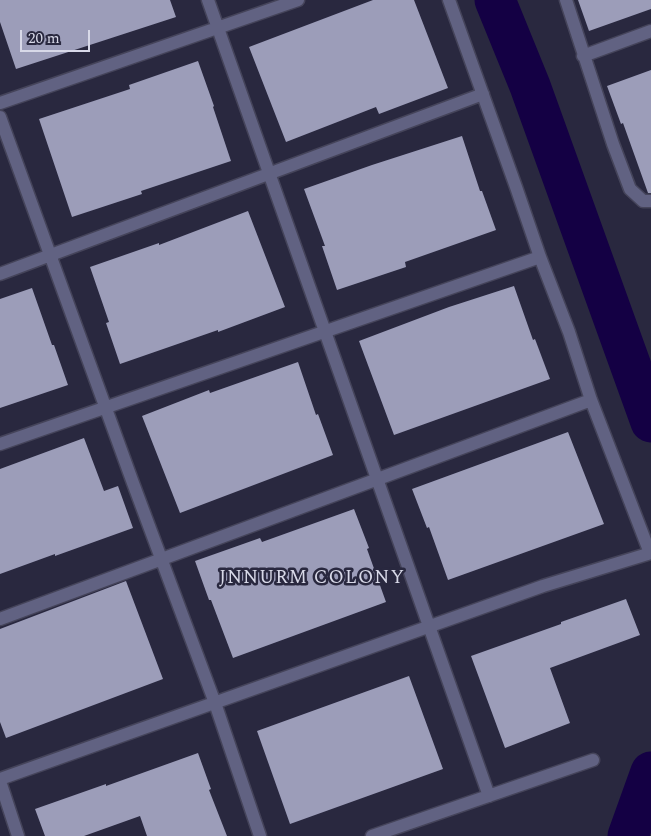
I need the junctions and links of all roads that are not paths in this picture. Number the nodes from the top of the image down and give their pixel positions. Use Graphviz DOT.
graph roads {
  1 [pos="208,0"];
  2 [pos="298,0"];
  3 [pos="449,0"];
  4 [pos="566,0"];
  5 [pos="218,28"];
  6 [pos="651,32"];
  7 [pos="583,56"];
  8 [pos="483,94"];
  9 [pos="0,103"];
  10 [pos="0,117"];
  11 [pos="270,174"];
  12 [pos="651,201"];
  13 [pos="50,256"];
  14 [pos="540,257"];
  15 [pos="0,274"];
  16 [pos="325,331"];
  17 [pos="592,400"];
  18 [pos="105,407"];
  19 [pos="0,444"];
  20 [pos="378,479"];
  21 [pos="650,553"];
  22 [pos="162,559"];
  23 [pos="0,619"];
  24 [pos="429,626"];
  25 [pos="216,703"];
  26 [pos="593,760"];
  27 [pos="0,780"];
  28 [pos="489,796"];
  29 [pos="18,836"];
  30 [pos="260,836"];
  31 [pos="372,836"];
  1 -- 5 [label="street"];
  2 -- 5 [label="street"];
  3 -- 8 [label="street"];
  4 -- 7 [label="street"];
  5 -- 9 [label="street"];
  5 -- 11 [label="street"];
  6 -- 7 [label="street"];
  7 -- 12 [label="street"];
  8 -- 11 [label="street"];
  8 -- 14 [label="street"];
  10 -- 13 [label="street"];
  11 -- 13 [label="street"];
  11 -- 16 [label="street"];
  13 -- 15 [label="street"];
  13 -- 18 [label="street"];
  14 -- 16 [label="street"];
  14 -- 17 [label="street"];
  16 -- 18 [label="street"];
  16 -- 20 [label="street"];
  17 -- 20 [label="street"];
  17 -- 21 [label="street"];
  18 -- 19 [label="street"];
  18 -- 22 [label="street"];
  20 -- 22 [label="street"];
  20 -- 24 [label="street"];
  21 -- 24 [label="street"];
  22 -- 23 [label="street"];
  22 -- 25 [label="street"];
  24 -- 25 [label="street"];
  24 -- 28 [label="street"];
  25 -- 27 [label="street"];
  25 -- 30 [label="street"];
  26 -- 28 [label="street"];
  27 -- 29 [label="street"];
  28 -- 31 [label="street"];
}
